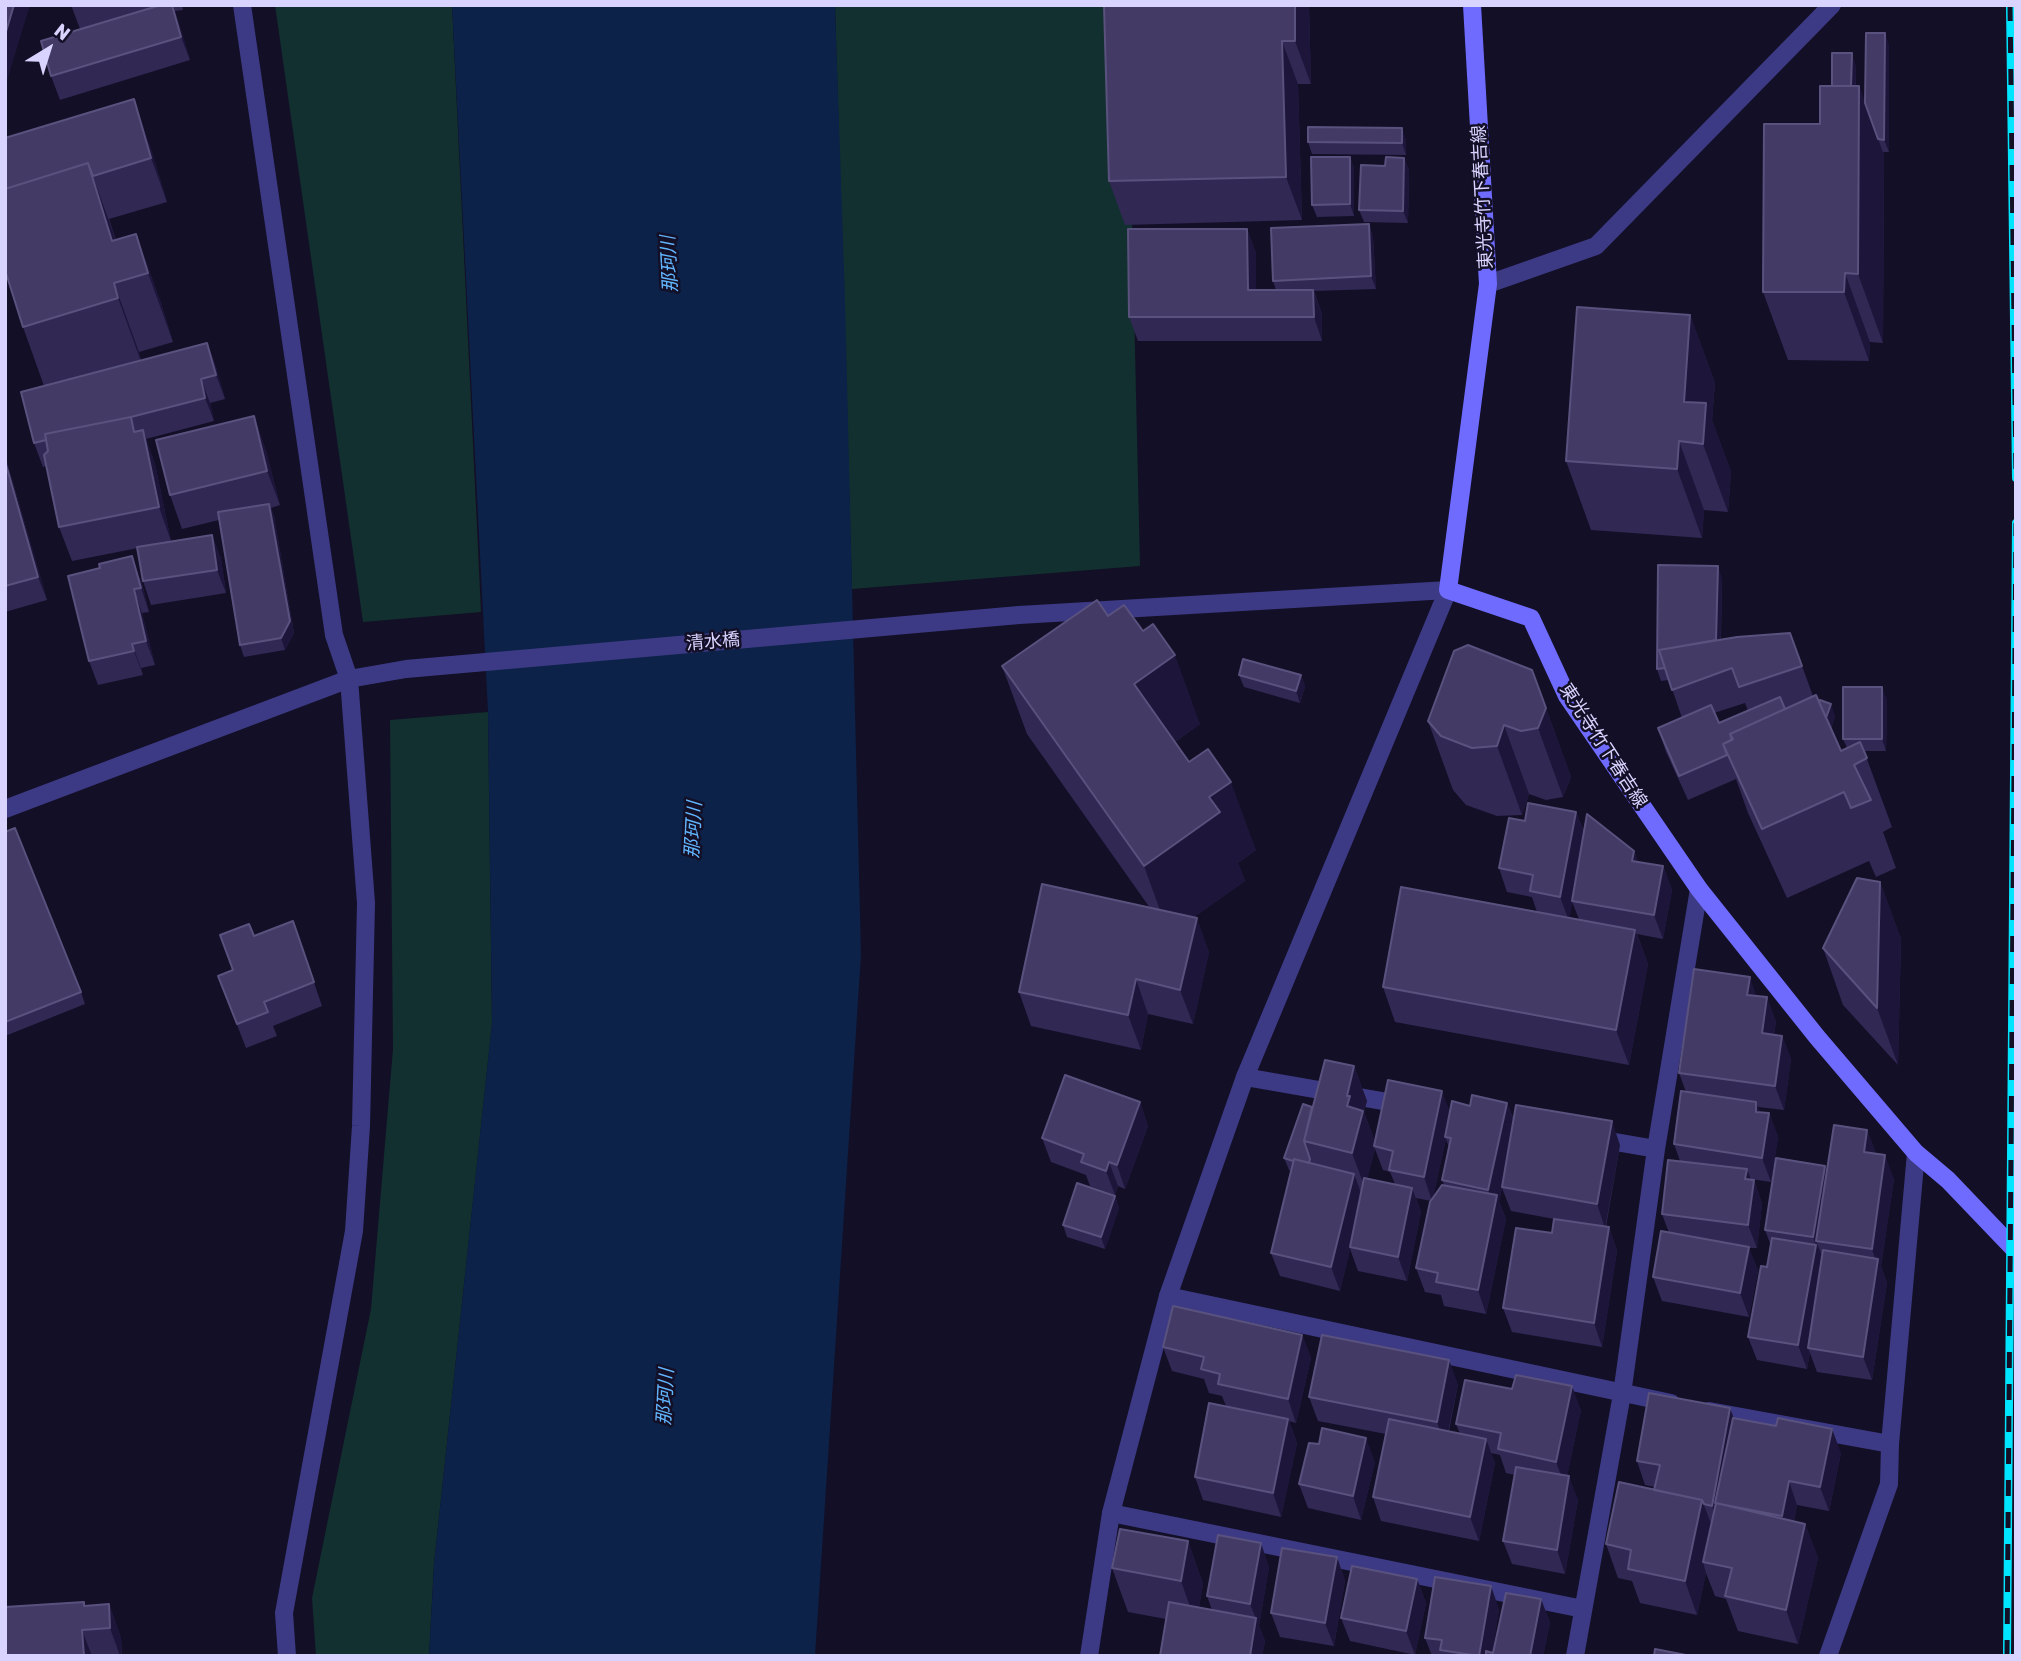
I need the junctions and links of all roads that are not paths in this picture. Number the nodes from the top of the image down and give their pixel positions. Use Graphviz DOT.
graph roads {
  1 [pos="242,5"];
  2 [pos="1472,5"];
  3 [pos="1832,5"];
  4 [pos="1488,284"];
  5 [pos="1448,590"];
  6 [pos="349,679"];
  7 [pos="5,809"];
  8 [pos="1699,889"];
  9 [pos="1245,1077"];
  10 [pos="1423,1108"];
  11 [pos="1574,1135"];
  12 [pos="1656,1149"];
  13 [pos="1916,1153"];
  14 [pos="2016,1251"];
  15 [pos="1168,1296"];
  16 [pos="1622,1394"];
  17 [pos="1890,1444"];
  18 [pos="1111,1513"];
  19 [pos="1583,1609"];
  20 [pos="287,1656"];
  21 [pos="1089,1656"];
  22 [pos="1575,1656"];
  23 [pos="1828,1656"];
  1 -- 6 [label="street"];
  2 -- 4 [label="main road, 東光寺竹下春吉線"];
  3 -- 4 [label="street"];
  4 -- 5 [label="main road, 東光寺竹下春吉線"];
  5 -- 6 [label="street, 清水橋"];
  5 -- 8 [label="main road, 東光寺竹下春吉線"];
  5 -- 9 [label="street"];
  6 -- 7 [label="street, 清水橋"];
  6 -- 20 [label="street"];
  8 -- 12 [label="street"];
  8 -- 13 [label="main road, 東光寺竹下春吉線"];
  9 -- 10 [label="street"];
  9 -- 15 [label="street"];
  11 -- 12 [label="street"];
  12 -- 16 [label="street"];
  13 -- 14 [label="main road, 東光寺竹下春吉線"];
  13 -- 17 [label="street"];
  15 -- 16 [label="street"];
  15 -- 18 [label="street"];
  16 -- 17 [label="street"];
  16 -- 19 [label="street"];
  17 -- 23 [label="street"];
  18 -- 19 [label="street"];
  18 -- 21 [label="street"];
  19 -- 22 [label="street"];
}
